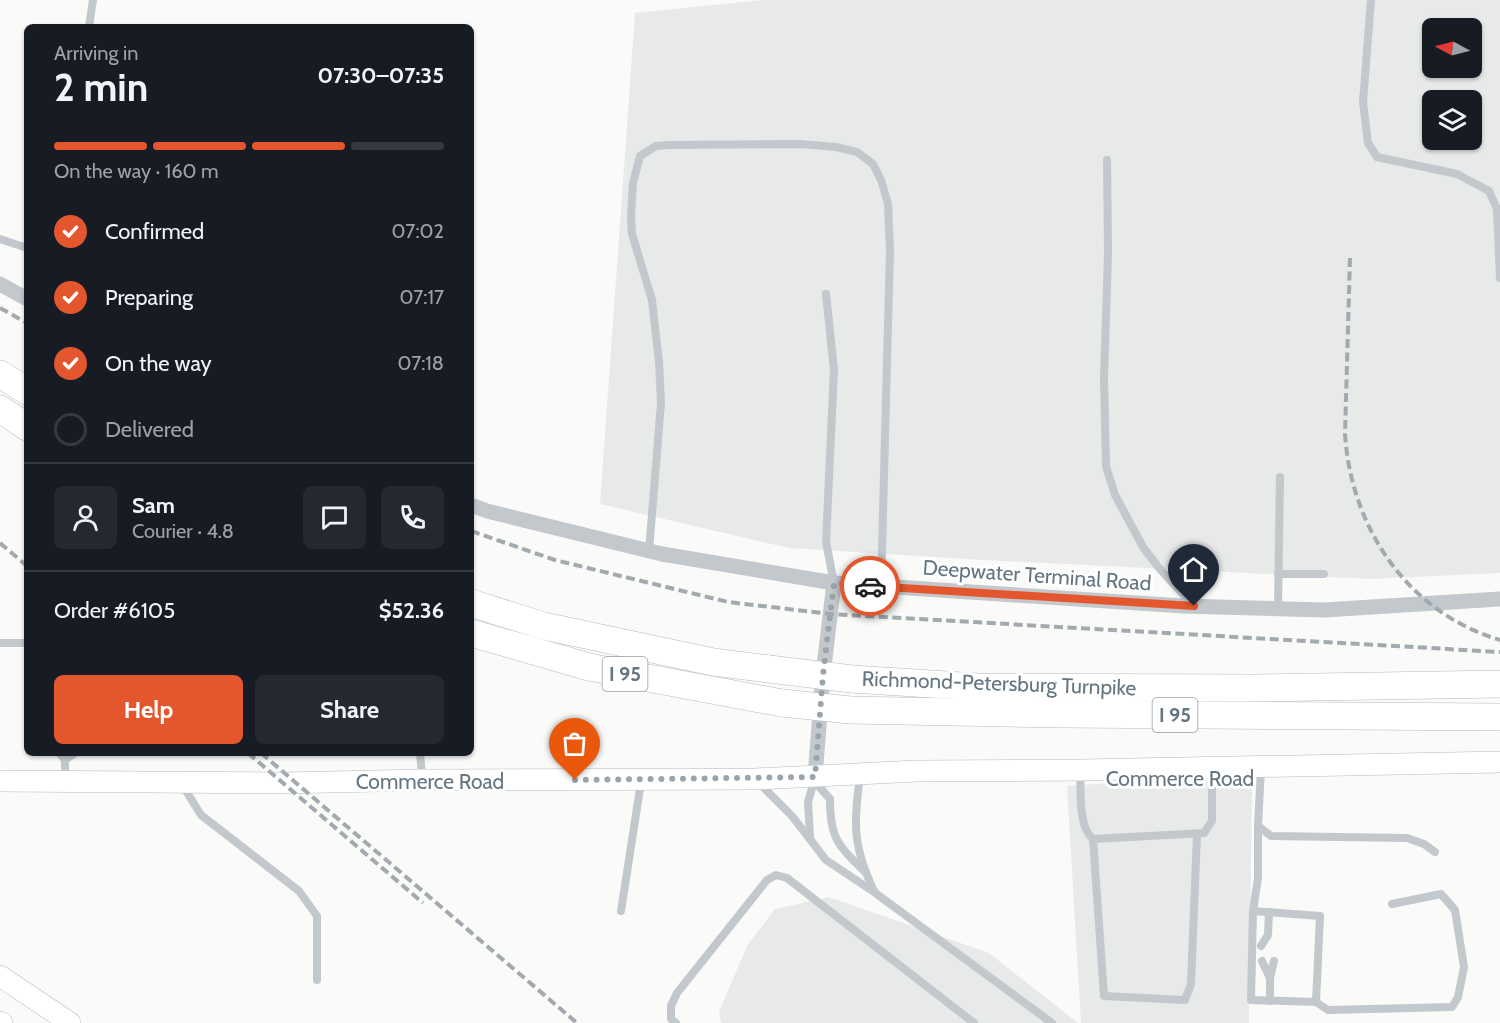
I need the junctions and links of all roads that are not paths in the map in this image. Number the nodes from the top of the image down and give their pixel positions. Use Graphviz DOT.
graph roads {
  1 [pos="93,0"];
  2 [pos="1371,0"];
  3 [pos="89,24"];
  4 [pos="1107,160"];
  5 [pos="0,239"];
  6 [pos="24,247"];
  7 [pos="1500,278"];
  8 [pos="0,284"];
  9 [pos="826,294"];
  10 [pos="24,297"];
  11 [pos="0,374"];
  12 [pos="24,389"];
  13 [pos="0,410"];
  14 [pos="24,425"];
  15 [pos="1280,477"];
  16 [pos="474,506"];
  17 [pos="649,551"];
  18 [pos="1278,574"];
  19 [pos="1324,574"];
  20 [pos="834,583"];
  21 [pos="881,586"];
  22 [pos="1500,599"];
  23 [pos="474,604"];
  24 [pos="1194,606"];
  25 [pos="1278,609"];
  26 [pos="474,634"];
  27 [pos="0,643"];
  28 [pos="24,643"];
  29 [pos="1500,684"];
  30 [pos="1500,717"];
  31 [pos="62,756"];
  32 [pos="420,756"];
  33 [pos="1500,762"];
  34 [pos="1260,772"];
  35 [pos="1500,772"];
  36 [pos="1212,773"];
  37 [pos="1080,774"];
  38 [pos="860,775"];
  39 [pos="755,779"];
  40 [pos="815,779"];
  41 [pos="422,780"];
  42 [pos="641,780"];
  43 [pos="0,781"];
  44 [pos="65,781"];
  45 [pos="181,782"];
  46 [pos="1258,826"];
  47 [pos="1197,834"];
  48 [pos="810,838"];
  49 [pos="1093,839"];
  50 [pos="1434,852"];
  51 [pos="865,873"];
  52 [pos="874,892"];
  53 [pos="1392,904"];
  54 [pos="621,911"];
  55 [pos="1253,911"];
  56 [pos="1269,912"];
  57 [pos="1268,935"];
  58 [pos="1262,946"];
  59 [pos="1274,946"];
  60 [pos="1262,961"];
  61 [pos="1274,961"];
  62 [pos="0,976"];
  63 [pos="1270,978"];
  64 [pos="316,980"];
  65 [pos="1270,1001"];
  66 [pos="1316,1002"];
  67 [pos="69,1023"];
  68 [pos="676,1023"];
  69 [pos="974,1023"];
  70 [pos="1052,1023"];
  1 -- 3 [label="lane"];
  2 -- 7 [label="lane"];
  4 -- 24 [label="lane"];
  5 -- 6 [label="lane"];
  8 -- 10 [label="street"];
  9 -- 20 [label="lane"];
  11 -- 12 [label="highway"];
  13 -- 14 [label="highway"];
  15 -- 18 [label="lane"];
  16 -- 17 [label="street, Deepwater Terminal Road"];
  17 -- 20 [label="street, Deepwater Terminal Road"];
  17 -- 21 [label="lane"];
  18 -- 19 [label="lane"];
  18 -- 25 [label="lane"];
  20 -- 21 [label="street, Deepwater Terminal Road"];
  20 -- 40 [label="street"];
  21 -- 24 [label="street, Deepwater Terminal Road"];
  22 -- 25 [label="street, Deepwater Terminal Road"];
  23 -- 29 [label="highway, Richmond-Petersburg Turnpike / I 95, bridge"];
  24 -- 25 [label="street, Deepwater Terminal Road"];
  26 -- 30 [label="highway, Richmond-Petersburg Turnpike / I 95, bridge"];
  27 -- 28 [label="lane"];
  31 -- 44 [label="lane"];
  32 -- 41 [label="lane"];
  33 -- 34 [label="main road, Commerce Road"];
  34 -- 35 [label="main road, Commerce Road"];
  34 -- 36 [label="main road, Commerce Road"];
  34 -- 46 [label="lane"];
  36 -- 37 [label="main road, Commerce Road"];
  36 -- 47 [label="lane"];
  37 -- 38 [label="main road, Commerce Road"];
  37 -- 49 [label="lane"];
  38 -- 40 [label="main road, Commerce Road"];
  38 -- 51 [label="lane"];
  39 -- 40 [label="main road, Commerce Road"];
  39 -- 42 [label="main road, Commerce Road"];
  39 -- 48 [label="lane"];
  40 -- 48 [label="lane"];
  40 -- 51 [label="lane"];
  41 -- 42 [label="main road, Commerce Road"];
  41 -- 45 [label="main road, Commerce Road"];
  42 -- 54 [label="lane"];
  43 -- 44 [label="main road, Commerce Road"];
  44 -- 45 [label="main road, Commerce Road"];
  45 -- 64 [label="lane"];
  46 -- 50 [label="lane"];
  46 -- 55 [label="lane"];
  47 -- 49 [label="lane"];
  47 -- 49 [label="lane"];
  48 -- 52 [label="lane"];
  51 -- 52 [label="lane"];
  52 -- 70 [label="lane"];
  53 -- 66 [label="lane"];
  55 -- 56 [label="lane"];
  55 -- 65 [label="lane"];
  56 -- 57 [label="lane"];
  56 -- 66 [label="lane"];
  57 -- 58 [label="lane"];
  57 -- 59 [label="lane"];
  60 -- 63 [label="lane"];
  61 -- 63 [label="lane"];
  62 -- 67 [label="main road"];
  63 -- 65 [label="lane"];
  65 -- 66 [label="lane"];
  68 -- 69 [label="lane"];
}
